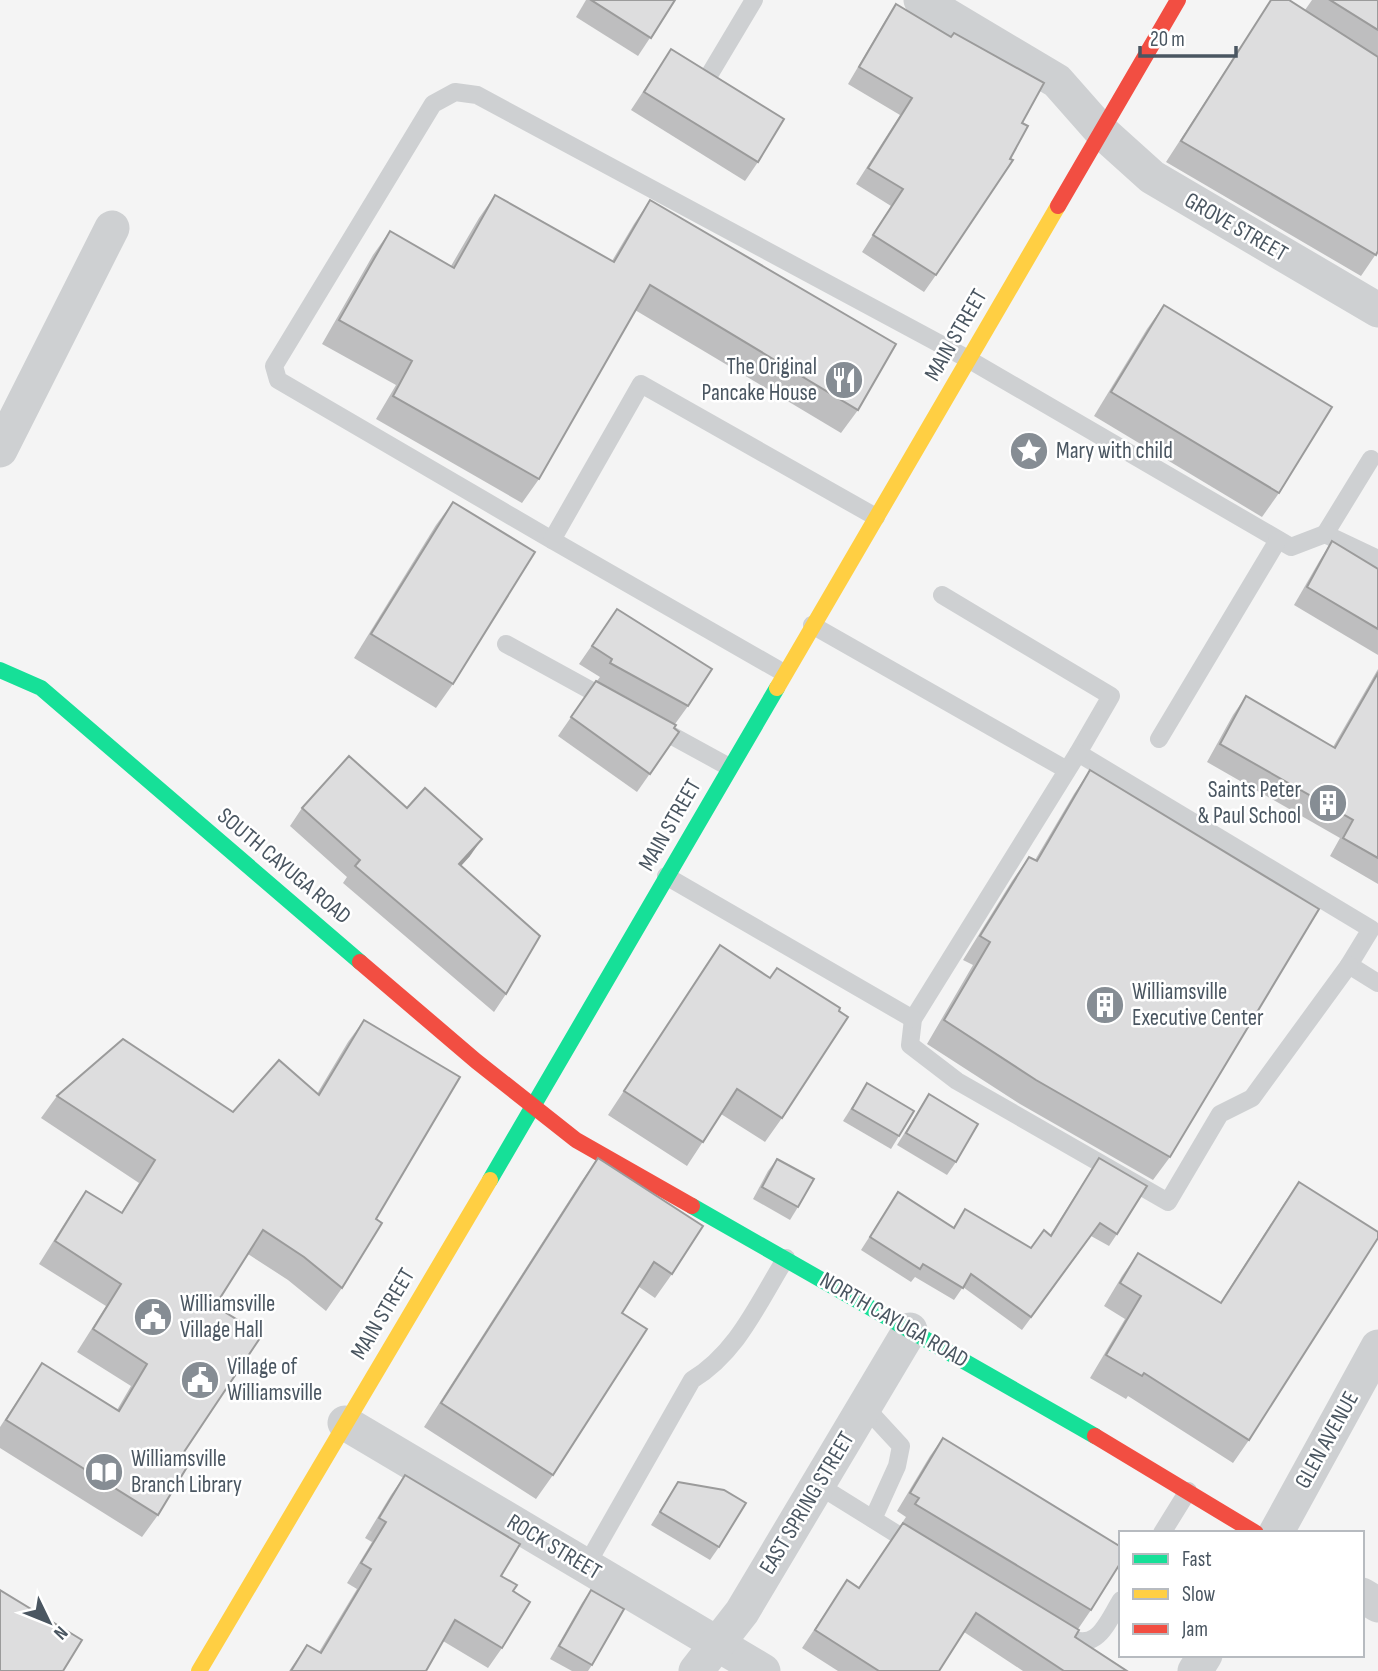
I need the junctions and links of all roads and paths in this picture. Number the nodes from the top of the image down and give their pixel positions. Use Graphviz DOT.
graph roads {
  1 [pos="754,0"];
  2 [pos="920,0"];
  3 [pos="1178,0"];
  4 [pos="712,72"];
  5 [pos="1102,132"];
  6 [pos="112,228"];
  7 [pos="1378,310"];
  8 [pos="968,359"];
  9 [pos="0,450"];
  10 [pos="1376,456"];
  11 [pos="876,517"];
  12 [pos="1325,534"];
  13 [pos="552,540"];
  14 [pos="1278,540"];
  15 [pos="1378,559"];
  16 [pos="942,595"];
  17 [pos="813,625"];
  18 [pos="506,643"];
  19 [pos="0,670"];
  20 [pos="785,673"];
  21 [pos="1158,739"];
  22 [pos="1078,753"];
  23 [pos="729,768"];
  24 [pos="1068,769"];
  25 [pos="666,876"];
  26 [pos="1349,965"];
  27 [pos="1378,983"];
  28 [pos="913,1019"];
  29 [pos="533,1107"];
  30 [pos="786,1258"];
  31 [pos="910,1330"];
  32 [pos="1378,1347"];
  33 [pos="865,1406"];
  34 [pos="345,1423"];
  35 [pos="818,1485"];
  36 [pos="1188,1491"];
  37 [pos="873,1519"];
  38 [pos="1163,1531"];
  39 [pos="1253,1531"];
  40 [pos="1277,1531"];
  41 [pos="931,1554"];
  42 [pos="586,1566"];
  43 [pos="1119,1603"];
  44 [pos="1046,1624"];
  45 [pos="718,1644"];
  46 [pos="199,1671"];
  47 [pos="696,1671"];
  48 [pos="763,1671"];
  1 -- 4 [label="lane"];
  2 -- 5 [label="street, GROVE STREET"];
  3 -- 5 [label="main road, MAIN STREET"];
  5 -- 7 [label="street, GROVE STREET"];
  5 -- 8 [label="main road, MAIN STREET"];
  6 -- 9 [label="street"];
  8 -- 11 [label="main road, MAIN STREET"];
  8 -- 13 [label="lane"];
  8 -- 14 [label="lane"];
  10 -- 12 [label="lane"];
  11 -- 13 [label="lane"];
  11 -- 17 [label="main road, MAIN STREET"];
  12 -- 14 [label="lane"];
  12 -- 15 [label="lane"];
  13 -- 20 [label="lane"];
  14 -- 21 [label="lane"];
  16 -- 22 [label="lane"];
  17 -- 20 [label="main road, MAIN STREET"];
  17 -- 24 [label="lane"];
  18 -- 23 [label="lane"];
  19 -- 29 [label="main road, SOUTH CAYUGA ROAD"];
  20 -- 23 [label="main road, MAIN STREET"];
  22 -- 24 [label="lane"];
  22 -- 26 [label="lane"];
  23 -- 25 [label="main road, MAIN STREET"];
  24 -- 28 [label="lane"];
  25 -- 28 [label="lane"];
  25 -- 29 [label="main road, MAIN STREET"];
  26 -- 27 [label="lane"];
  26 -- 28 [label="lane"];
  29 -- 30 [label="main road, NORTH CAYUGA ROAD"];
  29 -- 34 [label="main road, MAIN STREET"];
  30 -- 31 [label="main road, NORTH CAYUGA ROAD"];
  30 -- 42 [label="lane"];
  31 -- 33 [label="street, EAST SPRING STREET"];
  31 -- 36 [label="main road, NORTH CAYUGA ROAD"];
  32 -- 40 [label="street, GLEN AVENUE"];
  33 -- 35 [label="street, EAST SPRING STREET"];
  33 -- 37 [label="lane"];
  34 -- 42 [label="street, ROCK STREET"];
  34 -- 46 [label="main road, MAIN STREET"];
  35 -- 37 [label="lane"];
  35 -- 45 [label="street, EAST SPRING STREET"];
  36 -- 38 [label="lane"];
  36 -- 39 [label="main road, NORTH CAYUGA ROAD"];
  37 -- 41 [label="lane"];
  42 -- 45 [label="street, ROCK STREET"];
  43 -- 44 [label="lane"];
  45 -- 47 [label="street, EAST SPRING STREET"];
  45 -- 48 [label="street, ROCK STREET"];
}
